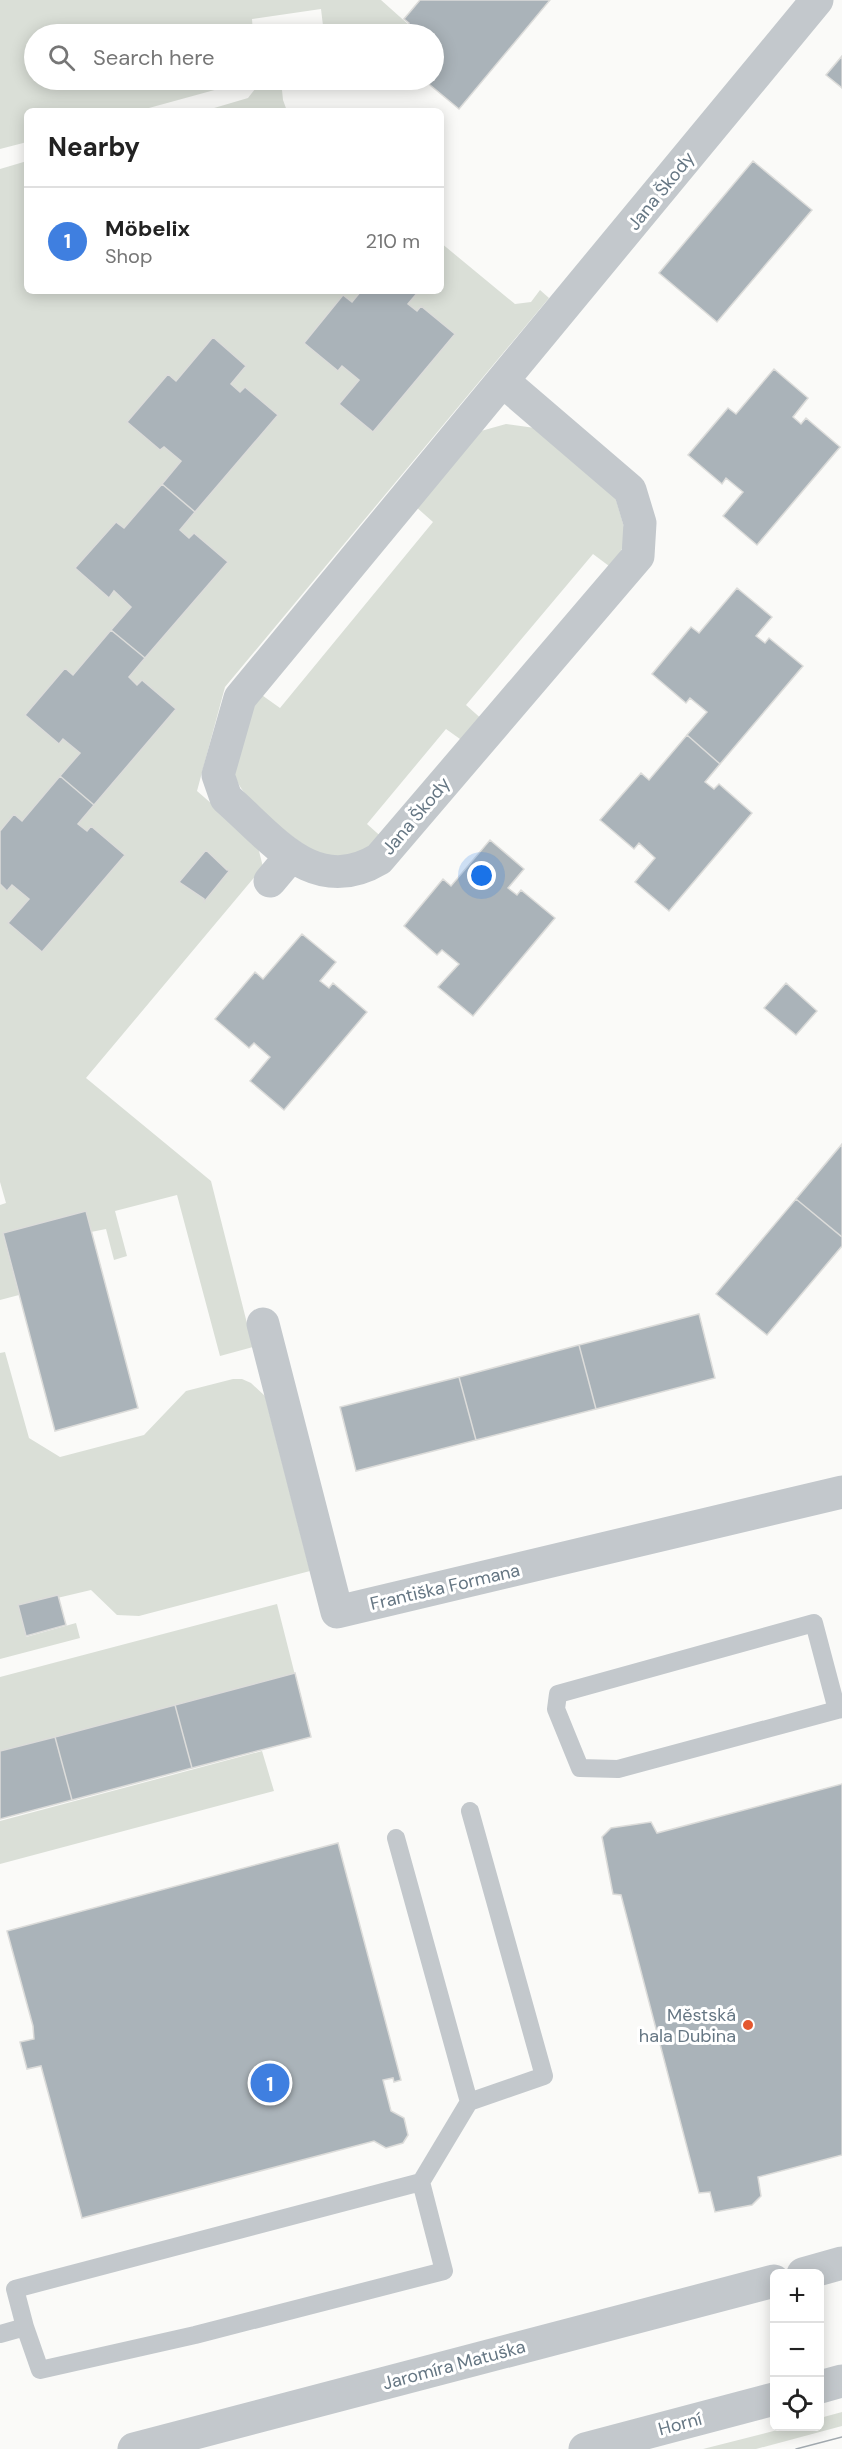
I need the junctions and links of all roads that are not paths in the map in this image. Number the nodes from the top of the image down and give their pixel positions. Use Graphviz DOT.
graph roads {
  1 [pos="817,0"];
  2 [pos="504,382"];
  3 [pos="291,856"];
  4 [pos="270,881"];
  5 [pos="263,1324"];
  6 [pos="842,1492"];
  7 [pos="839,1710"];
  8 [pos="470,1811"];
  9 [pos="396,1838"];
  10 [pos="469,2102"];
  11 [pos="421,2182"];
  12 [pos="842,2263"];
  13 [pos="821,2269"];
  14 [pos="770,2282"];
  15 [pos="25,2327"];
  16 [pos="0,2334"];
  17 [pos="842,2381"];
  18 [pos="824,2386"];
  19 [pos="770,2400"];
  20 [pos="134,2449"];
  21 [pos="585,2449"];
  1 -- 2 [label="street, Jana Škody"];
  2 -- 3 [label="street, Jana Škody"];
  2 -- 3 [label="street, Jana Škody"];
  3 -- 4 [label="street"];
  5 -- 6 [label="street, Františka Formana"];
  7 -- 7 [label="lane"];
  8 -- 10 [label="lane"];
  9 -- 10 [label="lane"];
  10 -- 11 [label="lane"];
  11 -- 15 [label="lane"];
  11 -- 15 [label="lane"];
  12 -- 13 [label="street"];
  14 -- 20 [label="street, Jaromíra Matuška"];
  15 -- 16 [label="lane"];
  17 -- 18 [label="street"];
  19 -- 21 [label="street, Horní"];
}
